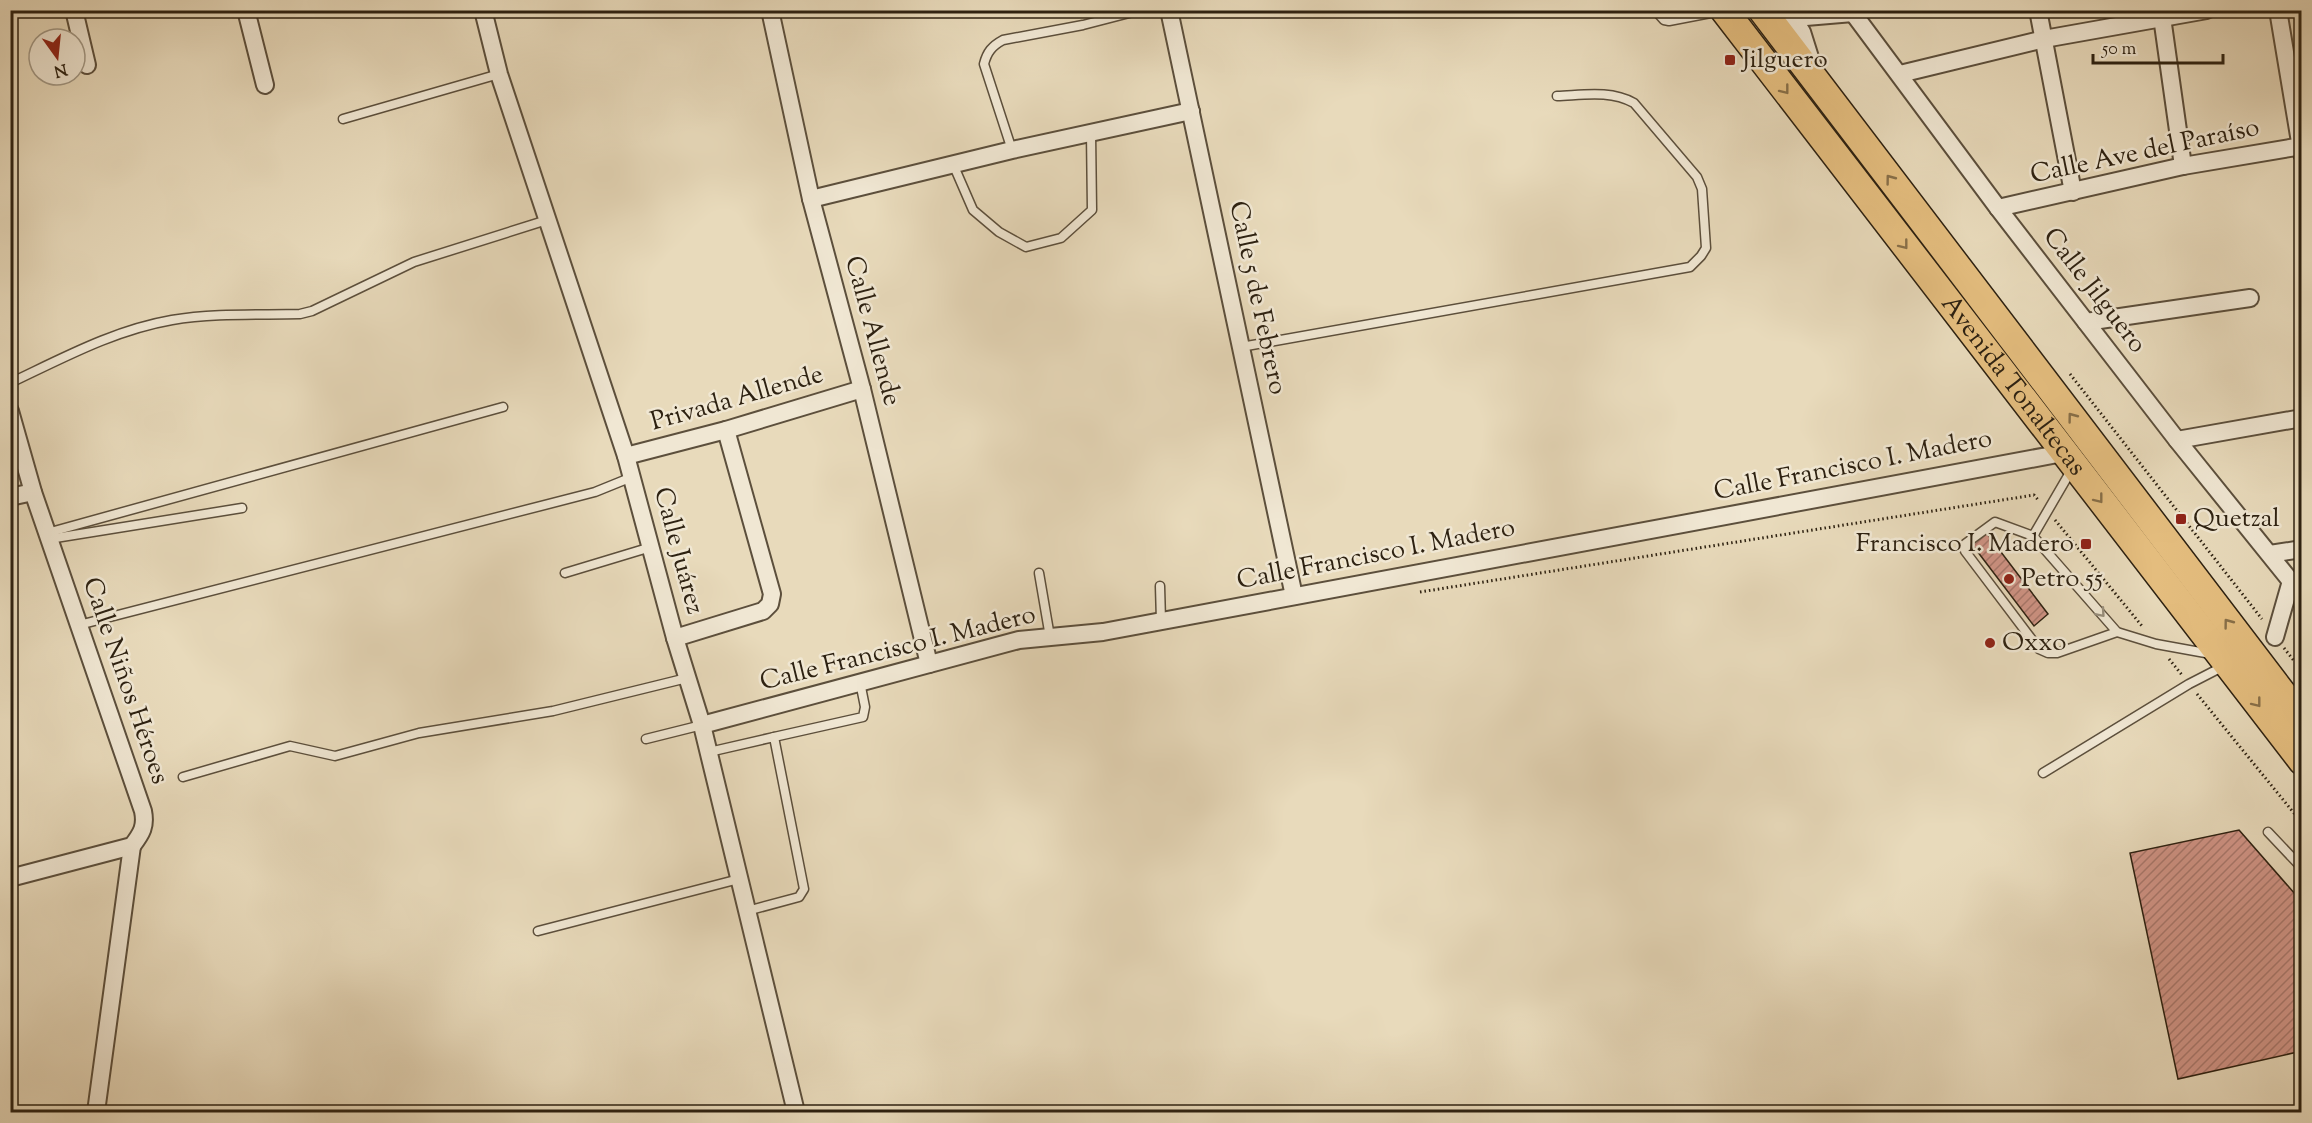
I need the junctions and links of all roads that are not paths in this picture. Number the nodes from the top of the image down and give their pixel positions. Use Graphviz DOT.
graph roads {
  1 [pos="74,10"];
  2 [pos="246,10"];
  3 [pos="483,10"];
  4 [pos="770,10"];
  5 [pos="1141,10"];
  6 [pos="1169,10"];
  7 [pos="1655,10"];
  8 [pos="1762,10"];
  9 [pos="2038,10"];
  10 [pos="2207,10"];
  11 [pos="2278,10"];
  12 [pos="1724,11"];
  13 [pos="1854,12"];
  14 [pos="1791,14"];
  15 [pos="2161,15"];
  16 [pos="78,27"];
  17 [pos="2044,39"];
  18 [pos="499,74"];
  19 [pos="1900,74"];
  20 [pos="265,85"];
  21 [pos="1819,85"];
  22 [pos="1557,96"];
  23 [pos="1191,111"];
  24 [pos="343,118"];
  25 [pos="1091,133"];
  26 [pos="2301,149"];
  27 [pos="1012,150"];
  28 [pos="953,164"];
  29 [pos="2183,166"];
  30 [pos="2073,192"];
  31 [pos="811,199"];
  32 [pos="1998,208"];
  33 [pos="547,220"];
  34 [pos="2250,298"];
  35 [pos="2086,322"];
  36 [pos="1241,347"];
  37 [pos="10,383"];
  38 [pos="862,389"];
  39 [pos="502,407"];
  40 [pos="10,411"];
  41 [pos="2301,418"];
  42 [pos="726,430"];
  43 [pos="2177,440"];
  44 [pos="626,456"];
  45 [pos="2069,459"];
  46 [pos="632,477"];
  47 [pos="33,492"];
  48 [pos="10,498"];
  49 [pos="242,508"];
  50 [pos="48,536"];
  51 [pos="2032,536"];
  52 [pos="651,547"];
  53 [pos="2301,549"];
  54 [pos="2270,555"];
  55 [pos="565,573"];
  56 [pos="1039,573"];
  57 [pos="2291,581"];
  58 [pos="1160,586"];
  59 [pos="2301,595"];
  60 [pos="1294,596"];
  61 [pos="1161,621"];
  62 [pos="79,625"];
  63 [pos="2117,632"];
  64 [pos="1050,637"];
  65 [pos="2275,637"];
  66 [pos="675,639"];
  67 [pos="2224,660"];
  68 [pos="929,664"];
  69 [pos="687,678"];
  70 [pos="860,682"];
  71 [pos="2301,719"];
  72 [pos="702,724"];
  73 [pos="774,737"];
  74 [pos="646,739"];
  75 [pos="709,752"];
  76 [pos="2301,760"];
  77 [pos="2043,773"];
  78 [pos="183,777"];
  79 [pos="2268,832"];
  80 [pos="132,846"];
  81 [pos="2301,868"];
  82 [pos="10,878"];
  83 [pos="739,879"];
  84 [pos="747,911"];
  85 [pos="538,931"];
  86 [pos="96,1113"];
  87 [pos="796,1113"];
  1 -- 16 [label="street"];
  2 -- 20 [label="street"];
  3 -- 18 [label="street, Calle Juárez"];
  4 -- 31 [label="street, Calle Allende"];
  5 -- 27 [label="lane"];
  6 -- 23 [label="street, Calle 5 de Febrero"];
  7 -- 12 [label="lane"];
  8 -- 21 [label="main road, Avenida Tonaltecas"];
  9 -- 17 [label="street"];
  10 -- 15 [label="street"];
  11 -- 26 [label="street"];
  12 -- 45 [label="main road, Avenida Tonaltecas, one-way"];
  13 -- 14 [label="street"];
  13 -- 19 [label="street, Calle Jilguero"];
  14 -- 21 [label="street"];
  15 -- 17 [label="street"];
  15 -- 29 [label="street"];
  17 -- 19 [label="street"];
  17 -- 30 [label="street"];
  18 -- 24 [label="lane"];
  18 -- 33 [label="street, Calle Juárez"];
  19 -- 32 [label="street, Calle Jilguero"];
  71 -- 21 [label="main road, Avenida Tonaltecas, one-way"];
  22 -- 36 [label="lane"];
  23 -- 25 [label="street"];
  23 -- 36 [label="street, Calle 5 de Febrero"];
  25 -- 27 [label="street"];
  25 -- 28 [label="lane"];
  26 -- 29 [label="street, Calle Ave del Paraíso"];
  27 -- 28 [label="street"];
  28 -- 31 [label="street"];
  29 -- 30 [label="street, Calle Ave del Paraíso"];
  30 -- 32 [label="street, Calle Ave del Paraíso"];
  31 -- 38 [label="street, Calle Allende"];
  32 -- 35 [label="street, Calle Jilguero"];
  33 -- 37 [label="lane"];
  33 -- 44 [label="street, Calle Juárez"];
  34 -- 35 [label="street"];
  35 -- 43 [label="street, Calle Jilguero"];
  36 -- 60 [label="street, Calle 5 de Febrero"];
  38 -- 42 [label="street, Privada Allende"];
  38 -- 68 [label="street, Calle Allende"];
  39 -- 50 [label="lane"];
  40 -- 47 [label="street, Calle Niños Héroes"];
  41 -- 43 [label="street"];
  42 -- 44 [label="street, Privada Allende"];
  42 -- 66 [label="street"];
  43 -- 54 [label="street, Calle Jilguero"];
  44 -- 46 [label="street, Calle Juárez"];
  45 -- 51 [label="lane"];
  45 -- 60 [label="street, Calle Francisco I. Madero"];
  45 -- 67 [label="main road, Avenida Tonaltecas, one-way"];
  46 -- 52 [label="street, Calle Juárez"];
  46 -- 62 [label="lane"];
  47 -- 48 [label="street"];
  47 -- 50 [label="street, Calle Niños Héroes"];
  49 -- 50 [label="lane"];
  50 -- 62 [label="street, Calle Niños Héroes"];
  51 -- 63 [label="lane, one-way"];
  51 -- 63 [label="lane"];
  52 -- 55 [label="lane"];
  52 -- 66 [label="street, Calle Juárez"];
  53 -- 54 [label="street"];
  54 -- 57 [label="street, Calle Jilguero"];
  56 -- 64 [label="lane"];
  57 -- 59 [label="street, Calle Jilguero"];
  57 -- 65 [label="street"];
  58 -- 61 [label="lane"];
  60 -- 61 [label="street, Calle Francisco I. Madero"];
  61 -- 64 [label="street, Calle Francisco I. Madero"];
  62 -- 80 [label="street, Calle Niños Héroes"];
  63 -- 67 [label="lane"];
  64 -- 68 [label="street, Calle Francisco I. Madero"];
  66 -- 69 [label="street, Calle Juárez"];
  67 -- 76 [label="main road, Avenida Tonaltecas, one-way"];
  67 -- 77 [label="lane"];
  68 -- 70 [label="street, Calle Francisco I. Madero"];
  69 -- 72 [label="street, Calle Juárez"];
  69 -- 78 [label="lane"];
  70 -- 72 [label="street, Calle Francisco I. Madero"];
  70 -- 73 [label="lane"];
  72 -- 74 [label="lane"];
  72 -- 75 [label="street, Calle Juárez"];
  73 -- 75 [label="lane"];
  73 -- 84 [label="lane"];
  75 -- 83 [label="street, Calle Juárez"];
  79 -- 81 [label="lane"];
  80 -- 82 [label="street"];
  80 -- 86 [label="street, Calle Niños Héroes"];
  83 -- 84 [label="street, Calle Juárez"];
  83 -- 85 [label="lane"];
  84 -- 87 [label="street, Calle Juárez"];
}
